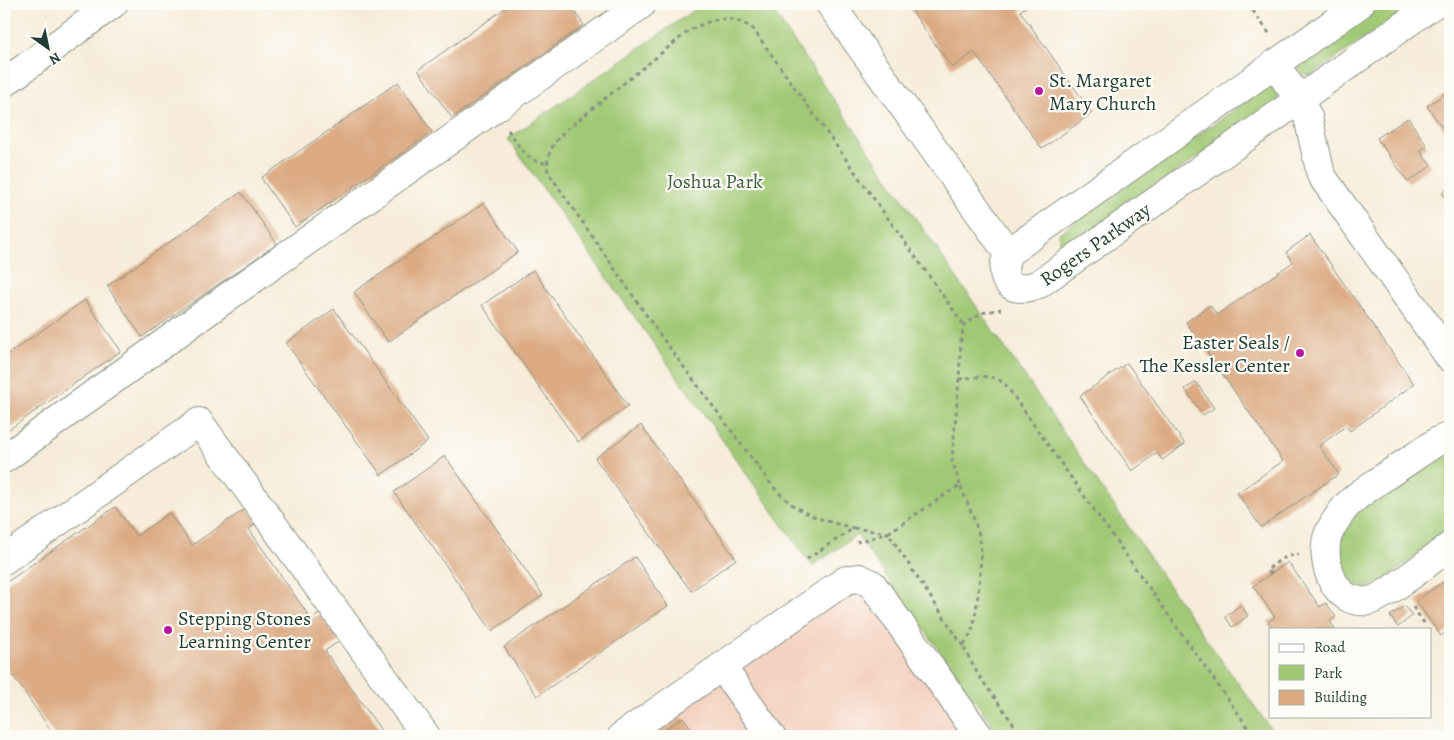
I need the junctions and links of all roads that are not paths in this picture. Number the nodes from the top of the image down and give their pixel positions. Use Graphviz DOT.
graph roads {
  1 [pos="113,4"];
  2 [pos="642,4"];
  3 [pos="830,4"];
  4 [pos="1360,4"];
  5 [pos="1434,4"];
  6 [pos="1274,51"];
  7 [pos="4,83"];
  8 [pos="1299,99"];
  9 [pos="1008,253"];
  10 [pos="1450,358"];
  11 [pos="1450,436"];
  12 [pos="4,459"];
  13 [pos="1450,546"];
  14 [pos="4,560"];
  15 [pos="722,667"];
  16 [pos="426,736"];
  17 [pos="622,736"];
  18 [pos="771,736"];
  19 [pos="979,736"];
  1 -- 7 [label="street"];
  2 -- 12 [label="street"];
  3 -- 9 [label="street"];
  4 -- 6 [label="street"];
  5 -- 8 [label="street, Rogers Parkway"];
  6 -- 8 [label="street"];
  6 -- 9 [label="street"];
  8 -- 9 [label="street, Rogers Parkway"];
  8 -- 10 [label="street"];
  11 -- 13 [label="street"];
  14 -- 16 [label="street"];
  15 -- 17 [label="street"];
  15 -- 18 [label="street"];
  15 -- 19 [label="street"];
}
